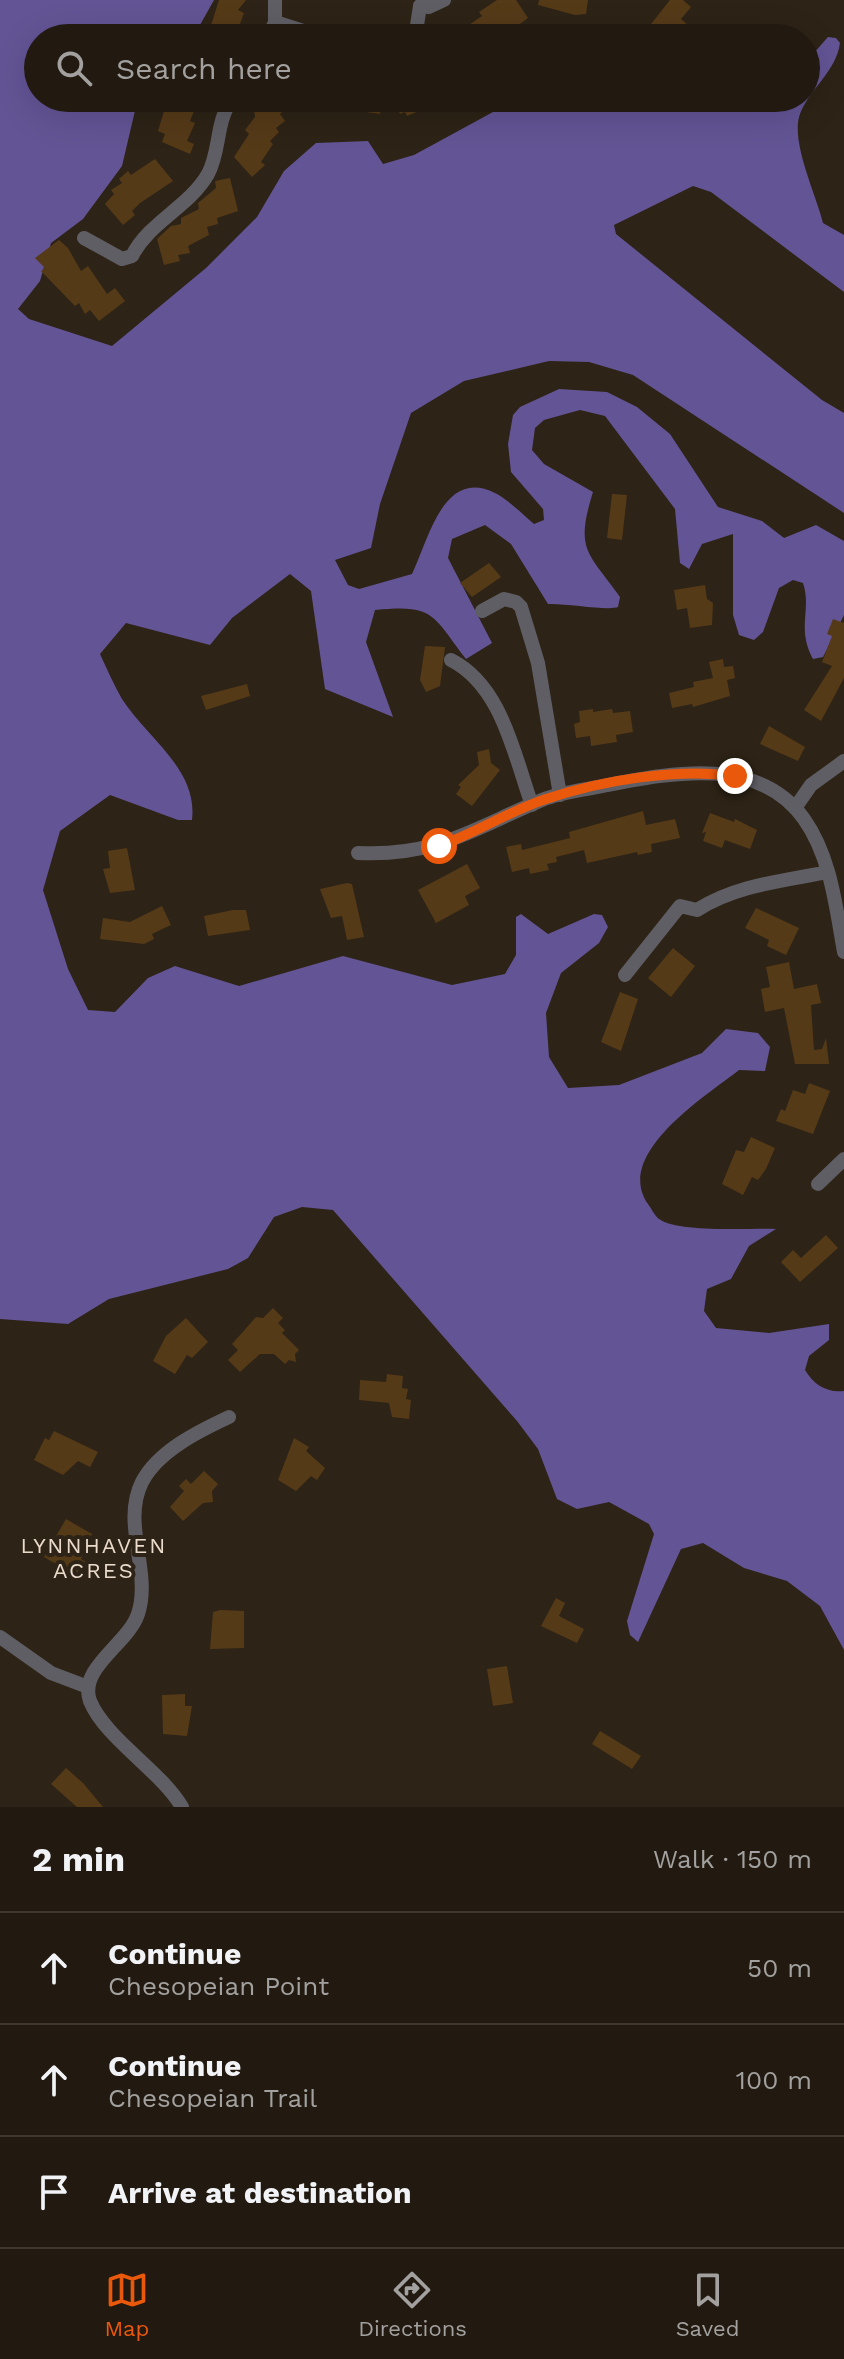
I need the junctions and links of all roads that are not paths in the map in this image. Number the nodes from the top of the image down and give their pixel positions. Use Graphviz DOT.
graph roads {
  1 [pos="275,0"];
  2 [pos="444,0"];
  3 [pos="416,3"];
  4 [pos="275,22"];
  5 [pos="281,24"];
  6 [pos="415,24"];
  7 [pos="225,112"];
  8 [pos="84,238"];
  9 [pos="482,611"];
  10 [pos="451,660"];
  11 [pos="844,761"];
  12 [pos="560,795"];
  13 [pos="532,805"];
  14 [pos="795,808"];
  15 [pos="358,853"];
  16 [pos="828,872"];
  17 [pos="844,952"];
  18 [pos="625,975"];
  19 [pos="844,1159"];
  20 [pos="818,1184"];
  21 [pos="229,1417"];
  22 [pos="0,1637"];
  23 [pos="88,1687"];
  24 [pos="182,1807"];
  1 -- 4 [label="street"];
  2 -- 3 [label="street"];
  3 -- 6 [label="street"];
  4 -- 5 [label="street"];
  7 -- 8 [label="street"];
  9 -- 12 [label="street"];
  10 -- 13 [label="street"];
  11 -- 14 [label="street"];
  12 -- 13 [label="street"];
  12 -- 14 [label="street"];
  13 -- 15 [label="street"];
  14 -- 16 [label="street"];
  16 -- 17 [label="street"];
  16 -- 18 [label="street"];
  19 -- 20 [label="street"];
  21 -- 23 [label="street"];
  22 -- 23 [label="street"];
  23 -- 24 [label="street"];
}
